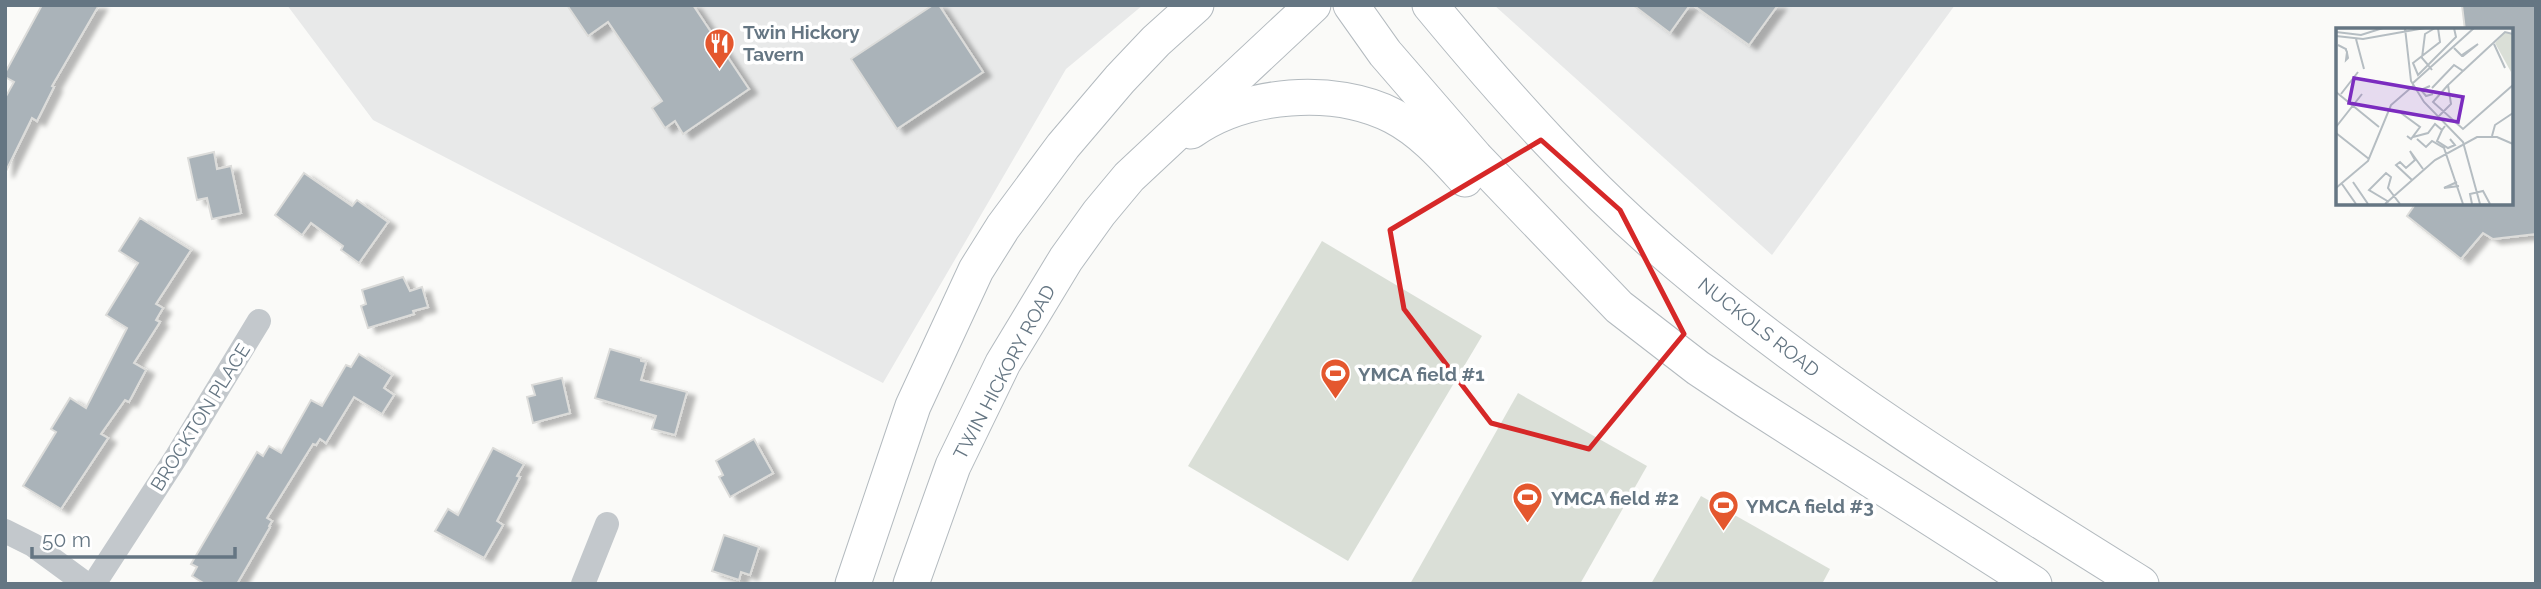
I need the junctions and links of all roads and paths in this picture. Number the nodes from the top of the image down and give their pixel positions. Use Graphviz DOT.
graph roads {
  1 [pos="1196,5"];
  2 [pos="1313,5"];
  3 [pos="1351,5"];
  4 [pos="1430,5"];
  5 [pos="1129,177"];
  6 [pos="1619,307"];
  7 [pos="259,321"];
  8 [pos="607,524"];
  9 [pos="5,531"];
  10 [pos="86,584"];
  11 [pos="94,584"];
  12 [pos="583,584"];
  13 [pos="853,584"];
  14 [pos="911,584"];
  15 [pos="2034,584"];
  16 [pos="2141,584"];
  1 -- 13 [label="main road"];
  2 -- 5 [label="main road, TWIN HICKORY ROAD"];
  3 -- 6 [label="main road"];
  4 -- 16 [label="main road, NUCKOLS ROAD"];
  5 -- 6 [label="main road"];
  5 -- 14 [label="main road, TWIN HICKORY ROAD"];
  6 -- 15 [label="main road"];
  7 -- 11 [label="street, BROCKTON PLACE"];
  8 -- 12 [label="street"];
  9 -- 10 [label="street"];
}
